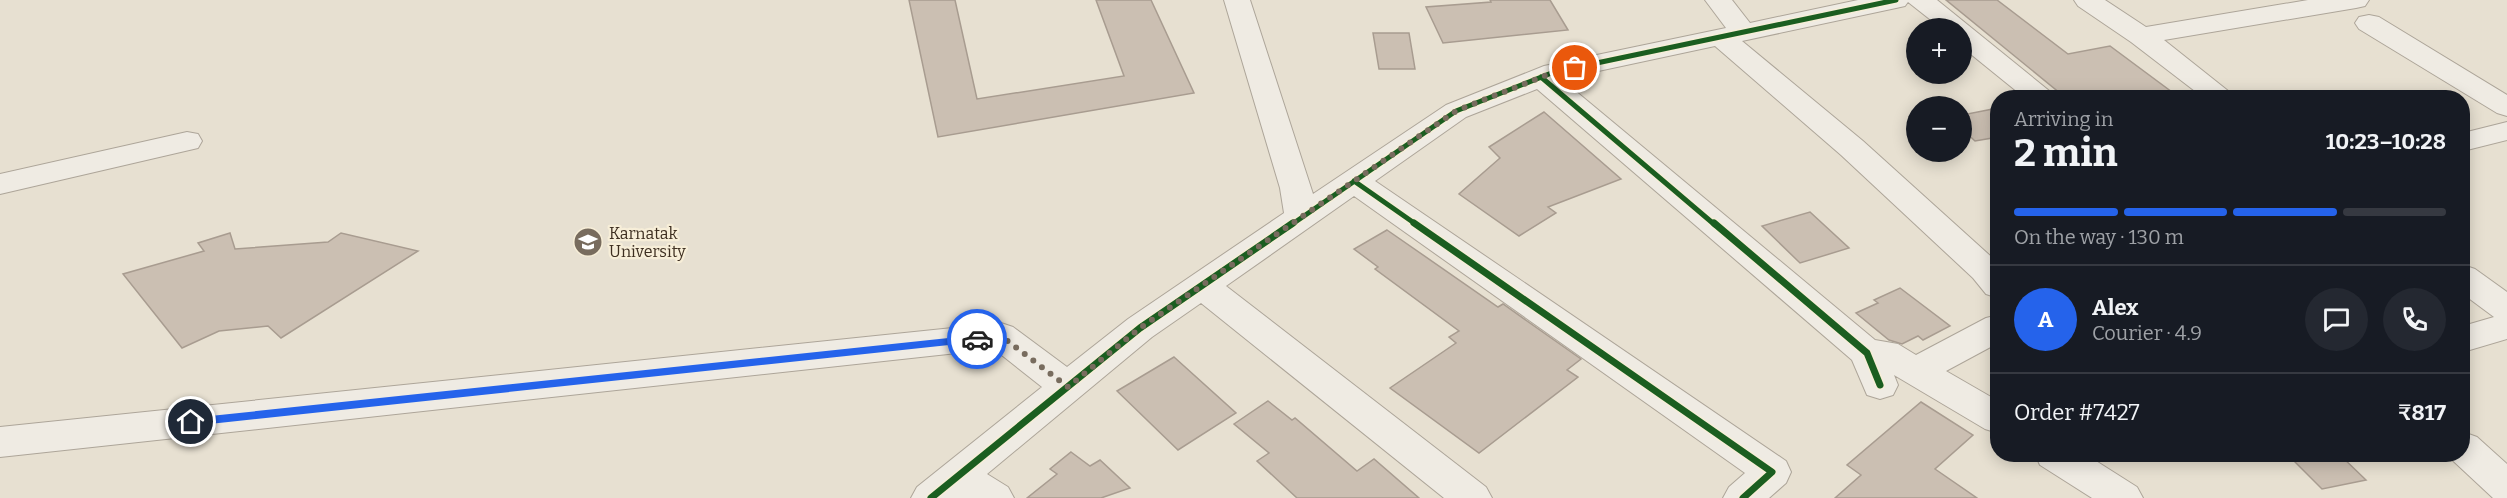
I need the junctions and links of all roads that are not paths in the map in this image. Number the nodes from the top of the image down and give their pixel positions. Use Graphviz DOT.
graph roads {
  1 [pos="1237,0"];
  2 [pos="1718,0"];
  3 [pos="1896,0"];
  4 [pos="1920,0"];
  5 [pos="2087,0"];
  6 [pos="2363,11"];
  7 [pos="1944,18"];
  8 [pos="1732,34"];
  9 [pos="2141,36"];
  10 [pos="1972,41"];
  11 [pos="1541,77"];
  12 [pos="2034,90"];
  13 [pos="2212,90"];
  14 [pos="2507,107"];
  15 [pos="2507,130"];
  16 [pos="2470,140"];
  17 [pos="187,141"];
  18 [pos="1354,181"];
  19 [pos="0,184"];
  20 [pos="1301,217"];
  21 [pos="1990,276"];
  22 [pos="2470,282"];
  23 [pos="1202,285"];
  24 [pos="2507,309"];
  25 [pos="2507,326"];
  26 [pos="1990,331"];
  27 [pos="2470,337"];
  28 [pos="1916,371"];
  29 [pos="1068,387"];
  30 [pos="1990,414"];
  31 [pos="0,442"];
  32 [pos="2470,453"];
  33 [pos="2067,462"];
  34 [pos="945,487"];
  35 [pos="2507,487"];
  36 [pos="994,498"];
  37 [pos="1472,498"];
  38 [pos="1743,498"];
  39 [pos="2123,498"];
  1 -- 20 [label="street"];
  2 -- 8 [label="street"];
  3 -- 8 [label="street"];
  4 -- 7 [label="street"];
  5 -- 9 [label="street"];
  6 -- 9 [label="street"];
  6 -- 14 [label="street"];
  8 -- 11 [label="street"];
  8 -- 21 [label="street"];
  9 -- 13 [label="street"];
  10 -- 12 [label="street"];
  11 -- 18 [label="street"];
  11 -- 28 [label="street"];
  15 -- 16 [label="street"];
  17 -- 19 [label="street"];
  18 -- 20 [label="street"];
  18 -- 38 [label="street"];
  20 -- 23 [label="street"];
  22 -- 24 [label="street"];
  23 -- 29 [label="street"];
  23 -- 37 [label="street"];
  25 -- 27 [label="street"];
  26 -- 28 [label="street"];
  28 -- 30 [label="street"];
  29 -- 31 [label="street"];
  29 -- 34 [label="street"];
  32 -- 35 [label="street"];
  33 -- 39 [label="street"];
  34 -- 36 [label="street"];
}
